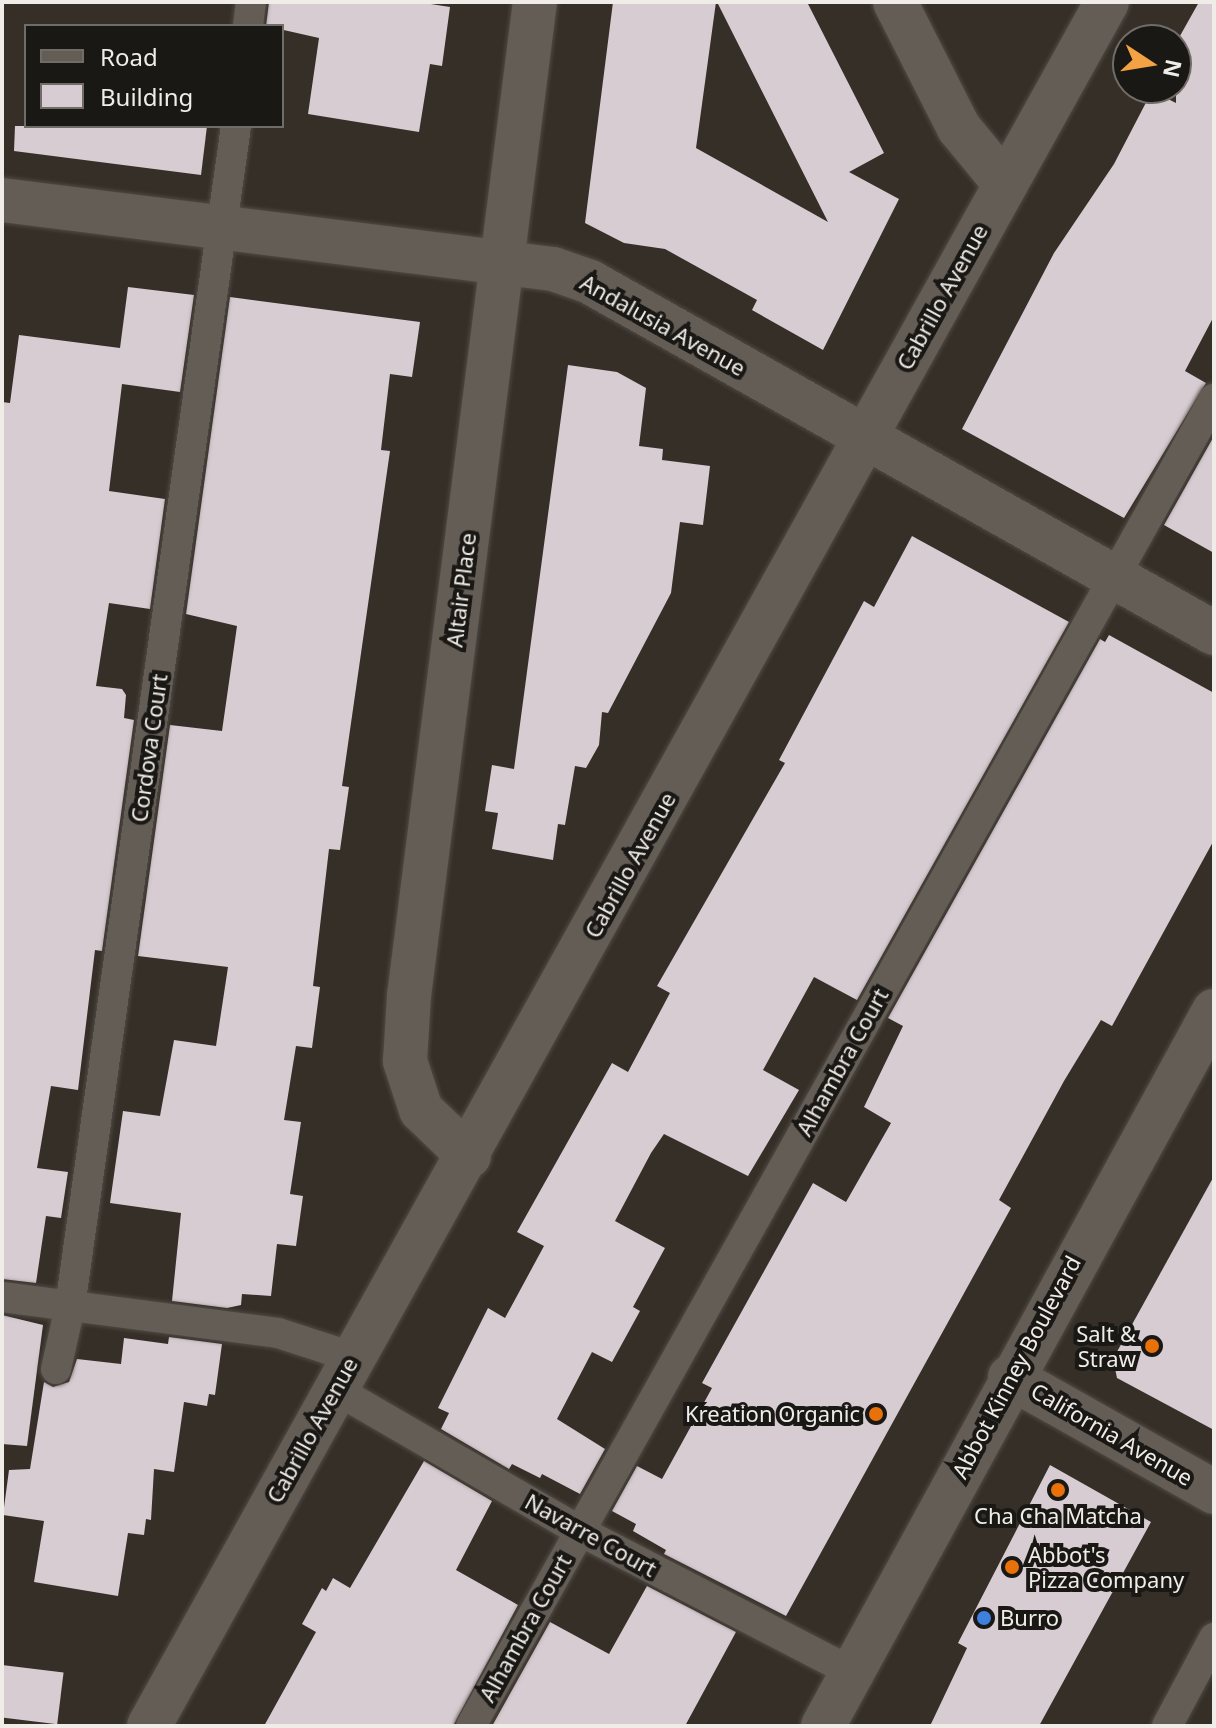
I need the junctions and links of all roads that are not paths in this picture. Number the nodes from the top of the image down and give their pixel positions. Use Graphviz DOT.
graph roads {
  1 [pos="251,2"];
  2 [pos="535,2"];
  3 [pos="895,2"];
  4 [pos="1107,2"];
  5 [pos="248,24"];
  6 [pos="236,128"];
  7 [pos="1005,184"];
  8 [pos="2,200"];
  9 [pos="223,230"];
  10 [pos="504,264"];
  11 [pos="1214,399"];
  12 [pos="866,438"];
  13 [pos="1115,578"];
  14 [pos="1214,633"];
  15 [pos="1214,1011"];
  16 [pos="469,1156"];
  17 [pos="2,1297"];
  18 [pos="70,1307"];
  19 [pos="56,1369"];
  20 [pos="344,1373"];
  21 [pos="1010,1377"];
  22 [pos="1214,1492"];
  23 [pos="578,1530"];
  24 [pos="1214,1638"];
  25 [pos="852,1672"];
  26 [pos="149,1726"];
  27 [pos="471,1726"];
  28 [pos="823,1726"];
  29 [pos="1167,1726"];
  1 -- 5 [label="lane"];
  2 -- 10 [label="street, Altair Place"];
  3 -- 7 [label="street"];
  4 -- 7 [label="street, Cabrillo Avenue"];
  6 -- 9 [label="lane, Cordova Court"];
  7 -- 12 [label="street, Cabrillo Avenue"];
  8 -- 9 [label="street, Andalusia Avenue"];
  9 -- 10 [label="street, Andalusia Avenue"];
  9 -- 18 [label="lane, Cordova Court"];
  10 -- 12 [label="street, Andalusia Avenue"];
  10 -- 16 [label="street, Altair Place"];
  11 -- 13 [label="lane, Alhambra Court"];
  12 -- 13 [label="street, Andalusia Avenue"];
  12 -- 16 [label="street, Cabrillo Avenue"];
  13 -- 14 [label="street, Andalusia Avenue"];
  13 -- 23 [label="lane, Alhambra Court"];
  15 -- 21 [label="street, Abbot Kinney Boulevard"];
  16 -- 20 [label="street, Cabrillo Avenue"];
  17 -- 18 [label="lane, Navarre Court"];
  18 -- 19 [label="lane, Cordova Court"];
  18 -- 20 [label="lane, Navarre Court"];
  20 -- 23 [label="lane, Navarre Court"];
  20 -- 26 [label="street, Cabrillo Avenue"];
  21 -- 22 [label="street, California Avenue"];
  21 -- 25 [label="street, Abbot Kinney Boulevard"];
  23 -- 25 [label="lane, Navarre Court"];
  23 -- 27 [label="lane, Alhambra Court"];
  24 -- 29 [label="lane"];
  25 -- 28 [label="street, Abbot Kinney Boulevard"];
}
